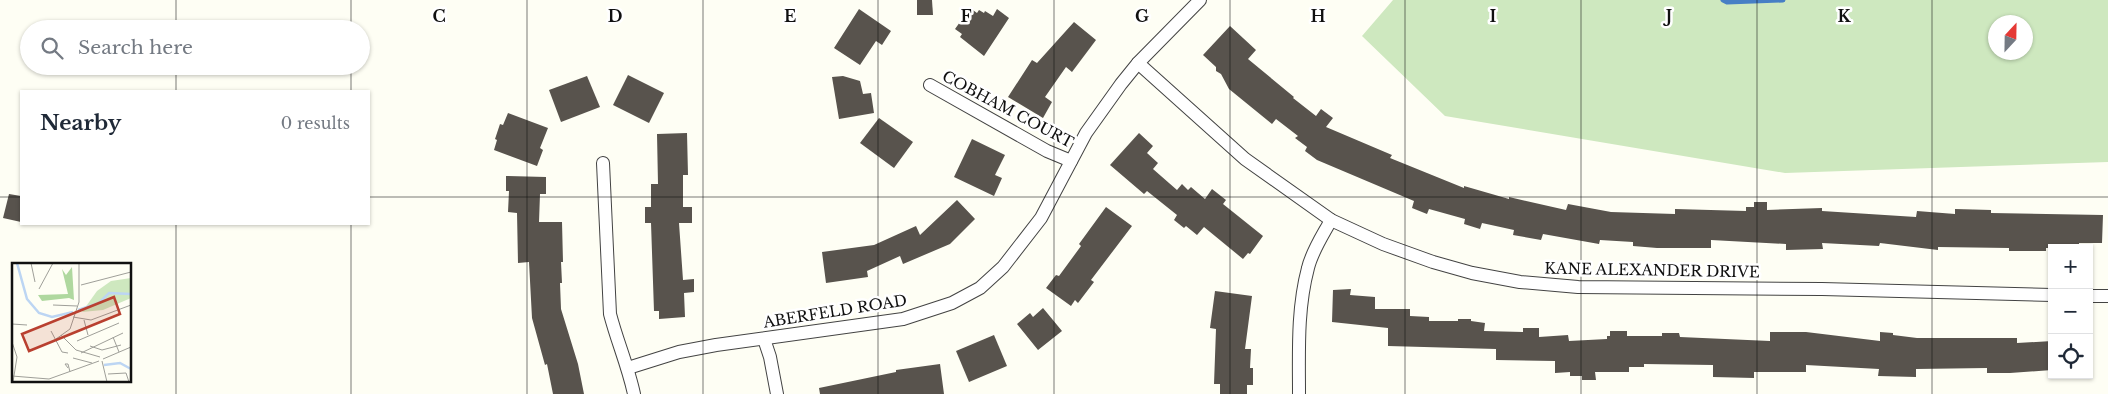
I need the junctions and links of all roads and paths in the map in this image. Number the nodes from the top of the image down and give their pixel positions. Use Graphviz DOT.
graph roads {
  1 [pos="1200,0"];
  2 [pos="1138,63"];
  3 [pos="930,85"];
  4 [pos="1072,161"];
  5 [pos="603,163"];
  6 [pos="1331,220"];
  7 [pos="2048,295"];
  8 [pos="2093,296"];
  9 [pos="2108,296"];
  10 [pos="764,339"];
  11 [pos="628,368"];
  12 [pos="634,394"];
  13 [pos="777,394"];
  14 [pos="1299,394"];
  1 -- 2 [label="street, ABERFELD ROAD"];
  2 -- 4 [label="street, ABERFELD ROAD"];
  2 -- 6 [label="street, KANE ALEXANDER DRIVE"];
  3 -- 4 [label="street, COBHAM COURT"];
  4 -- 10 [label="street, ABERFELD ROAD"];
  5 -- 11 [label="street"];
  6 -- 7 [label="street, KANE ALEXANDER DRIVE"];
  6 -- 14 [label="street"];
  8 -- 9 [label="street"];
  10 -- 11 [label="street, ABERFELD ROAD"];
  10 -- 13 [label="street"];
  11 -- 12 [label="street"];
}
